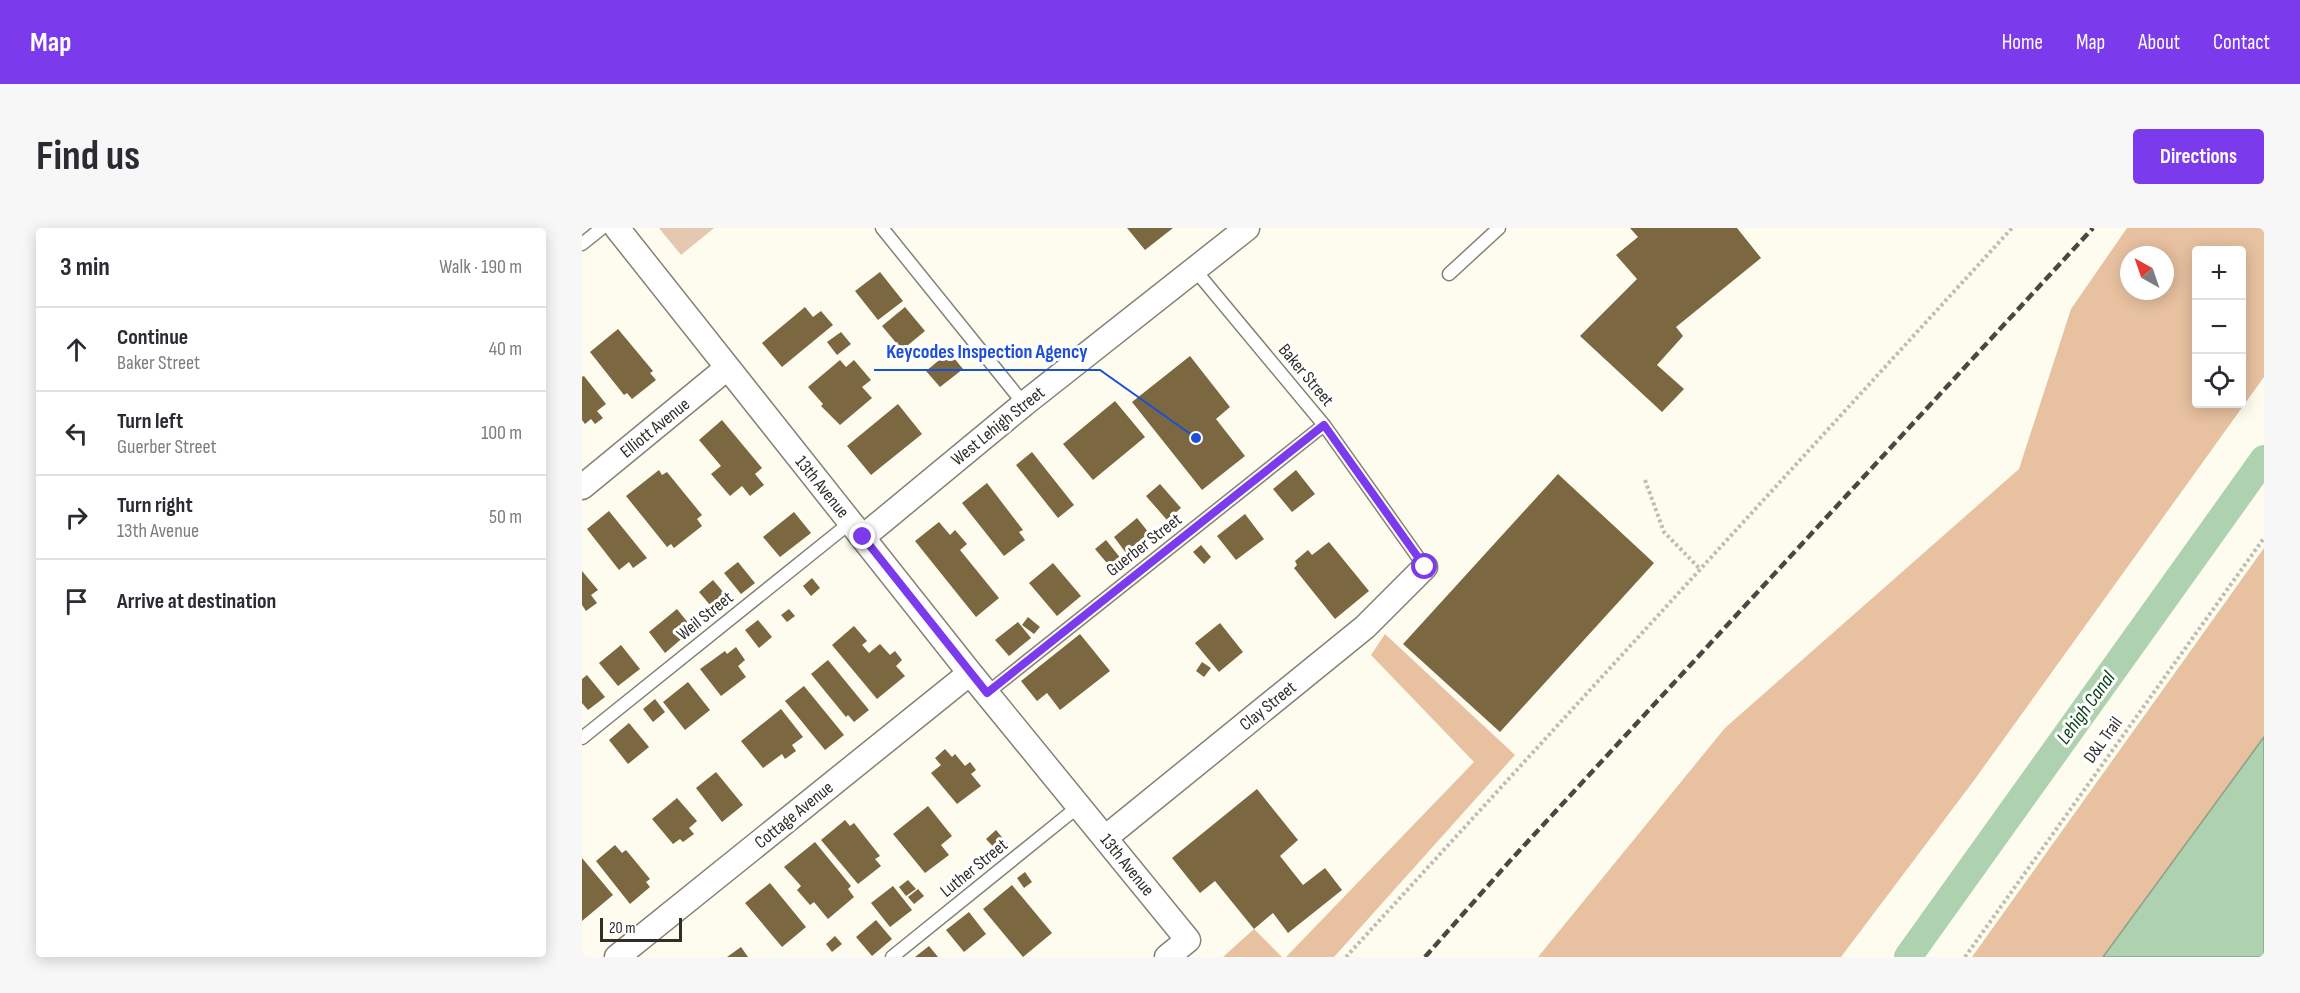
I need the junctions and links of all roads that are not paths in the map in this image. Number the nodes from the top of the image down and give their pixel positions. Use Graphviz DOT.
graph roads {
  1 [pos="602,228"];
  2 [pos="617,228"];
  3 [pos="882,228"];
  4 [pos="1247,228"];
  5 [pos="1499,228"];
  6 [pos="582,244"];
  7 [pos="1195,270"];
  8 [pos="1449,274"];
  9 [pos="727,368"];
  10 [pos="1024,405"];
  11 [pos="1324,425"];
  12 [pos="582,488"];
  13 [pos="857,529"];
  14 [pos="1425,567"];
  15 [pos="970,673"];
  16 [pos="987,693"];
  17 [pos="582,738"];
  18 [pos="1079,806"];
  19 [pos="1105,838"];
  20 [pos="617,957"];
  21 [pos="892,957"];
  22 [pos="1167,957"];
  1 -- 6 [label="lane"];
  2 -- 9 [label="street, 13th Avenue"];
  3 -- 10 [label="lane"];
  4 -- 7 [label="street, West Lehigh Street"];
  5 -- 8 [label="lane"];
  7 -- 10 [label="street, West Lehigh Street"];
  7 -- 11 [label="lane, Baker Street"];
  9 -- 12 [label="street, Elliott Avenue"];
  9 -- 13 [label="street, 13th Avenue"];
  10 -- 13 [label="street, West Lehigh Street"];
  11 -- 14 [label="lane, Baker Street"];
  11 -- 16 [label="lane, Guerber Street"];
  13 -- 15 [label="street, 13th Avenue"];
  13 -- 17 [label="lane, Weil Street"];
  14 -- 19 [label="street, Clay Street"];
  15 -- 16 [label="street, 13th Avenue"];
  15 -- 20 [label="street, Cottage Avenue"];
  16 -- 18 [label="street, 13th Avenue"];
  18 -- 19 [label="street, 13th Avenue"];
  18 -- 21 [label="lane, Luther Street"];
  19 -- 22 [label="street, 13th Avenue"];
}
